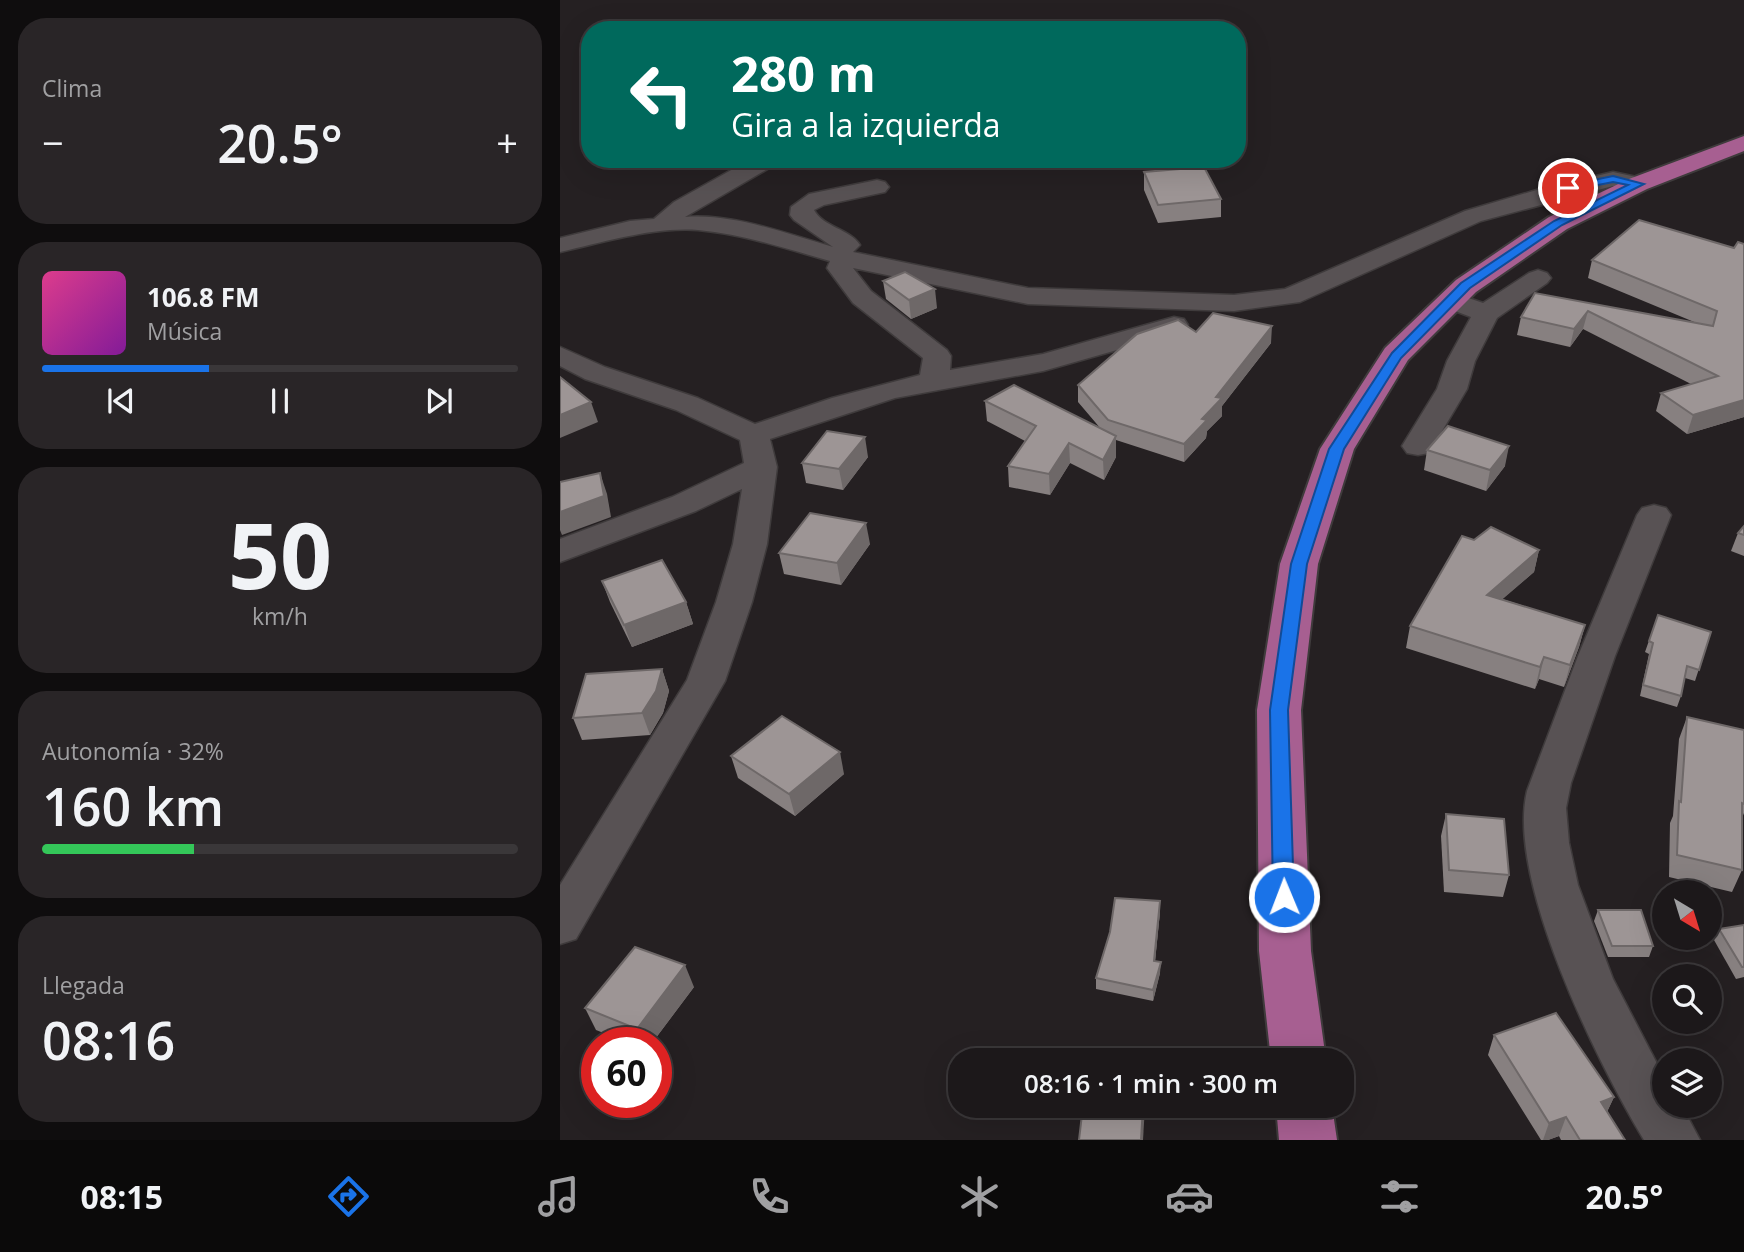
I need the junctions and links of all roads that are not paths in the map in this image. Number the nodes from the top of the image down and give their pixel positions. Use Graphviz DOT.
graph roads {
  1 [pos="1744,143"];
  2 [pos="752,168"];
  3 [pos="1639,184"];
  4 [pos="877,187"];
  5 [pos="663,225"];
  6 [pos="560,245"];
  7 [pos="854,260"];
  8 [pos="1538,278"];
  9 [pos="1451,300"];
  10 [pos="1234,303"];
  11 [pos="1486,313"];
  12 [pos="560,355"];
  13 [pos="934,382"];
  14 [pos="1419,446"];
  15 [pos="758,451"];
  16 [pos="1654,515"];
  17 [pos="560,551"];
  18 [pos="573,883"];
  19 [pos="560,925"];
  20 [pos="1297,1048"];
  21 [pos="1305,1118"];
  22 [pos="1308,1140"];
  23 [pos="1674,1140"];
  1 -- 3 [label="main road"];
  2 -- 5 [label="street"];
  3 -- 9 [label="main road"];
  3 -- 10 [label="street"];
  4 -- 7 [label="street"];
  5 -- 6 [label="street"];
  5 -- 7 [label="street"];
  7 -- 10 [label="street"];
  7 -- 13 [label="street"];
  8 -- 11 [label="street"];
  9 -- 11 [label="street"];
  9 -- 20 [label="main road"];
  10 -- 13 [label="street"];
  11 -- 14 [label="street"];
  12 -- 15 [label="street"];
  13 -- 15 [label="street"];
  15 -- 17 [label="street"];
  15 -- 18 [label="street"];
  16 -- 23 [label="street"];
  18 -- 19 [label="street"];
  21 -- 22 [label="main road"];
}
